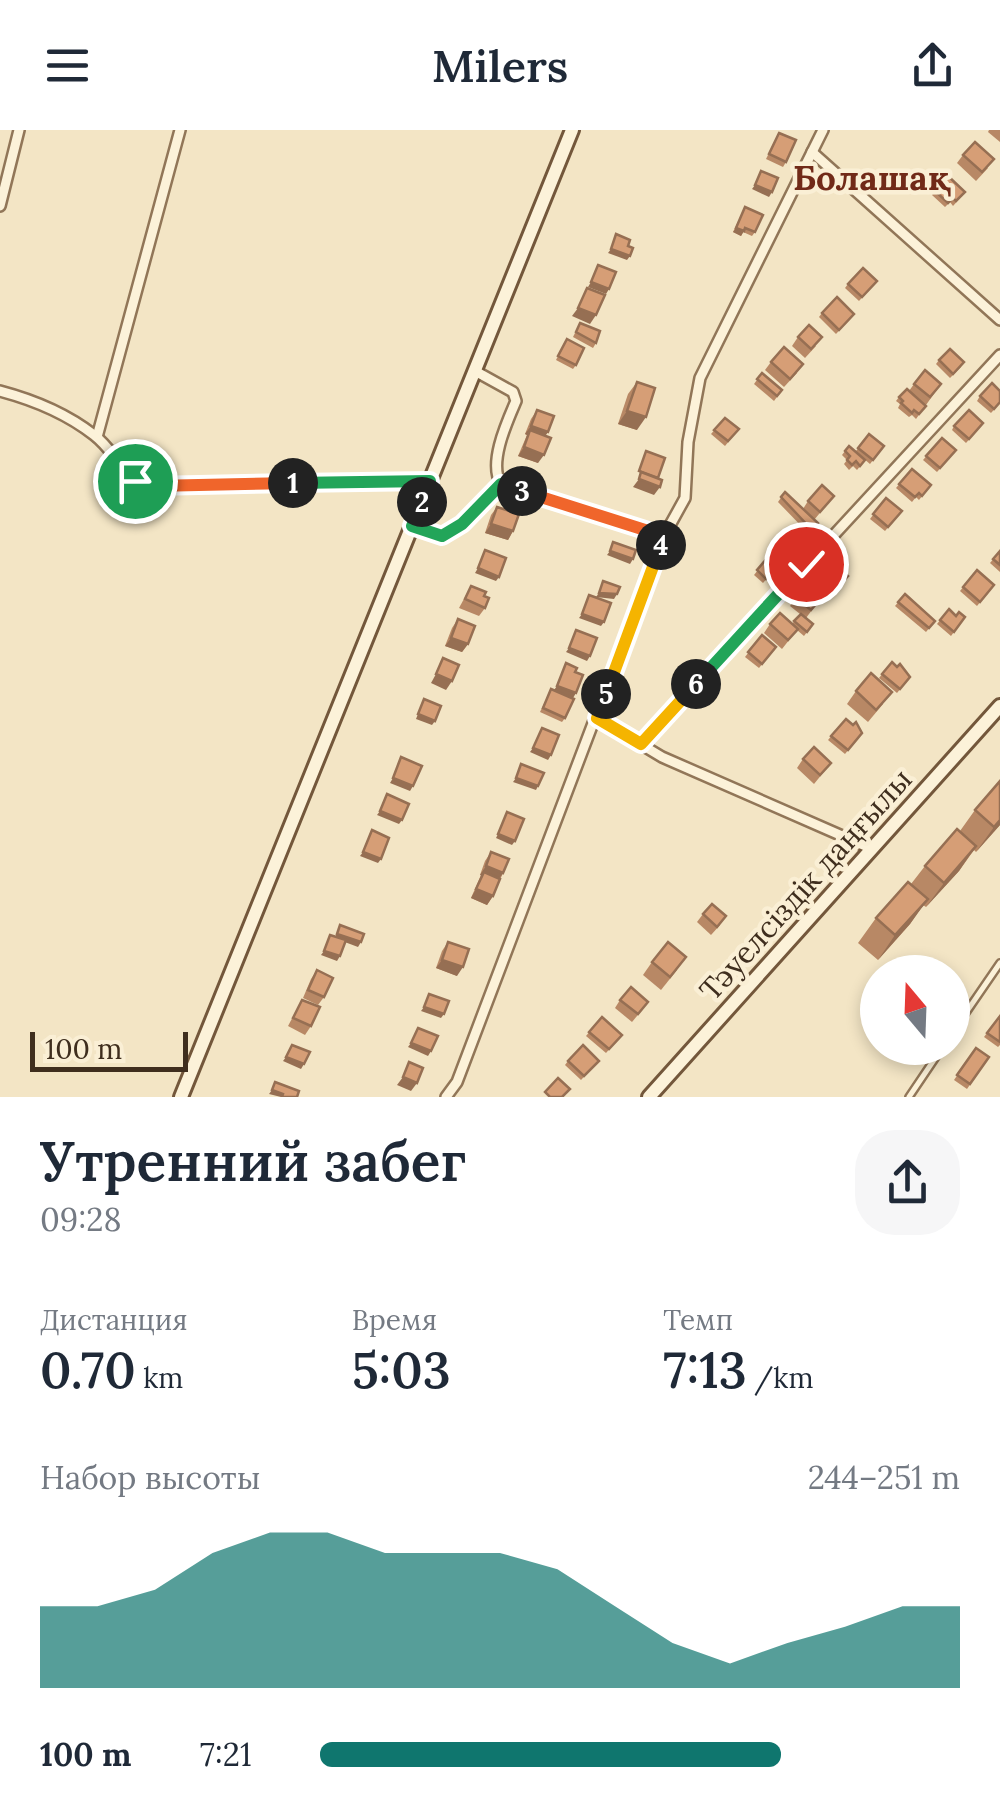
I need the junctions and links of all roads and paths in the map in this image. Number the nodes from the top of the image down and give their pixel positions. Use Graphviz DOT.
graph roads {
  1 [pos="19,130"];
  2 [pos="180,130"];
  3 [pos="572,130"];
  4 [pos="822,130"];
  5 [pos="812,152"];
  6 [pos="0,206"];
  7 [pos="1000,320"];
  8 [pos="1000,355"];
  9 [pos="474,371"];
  10 [pos="0,391"];
  11 [pos="97,437"];
  12 [pos="430,481"];
  13 [pos="501,484"];
  14 [pos="412,526"];
  15 [pos="664,536"];
  16 [pos="1000,706"];
  17 [pos="597,718"];
  18 [pos="641,744"];
  19 [pos="872,849"];
  20 [pos="1000,963"];
  21 [pos="970,1006"];
  22 [pos="930,1065"];
  23 [pos="181,1097"];
  24 [pos="446,1097"];
  25 [pos="649,1097"];
  26 [pos="908,1097"];
  1 -- 6 [label="street"];
  2 -- 11 [label="street"];
  3 -- 9 [label="main road"];
  4 -- 5 [label="street"];
  5 -- 7 [label="street"];
  5 -- 15 [label="street"];
  8 -- 18 [label="street"];
  9 -- 12 [label="main road"];
  9 -- 13 [label="street"];
  10 -- 11 [label="street"];
  11 -- 12 [label="street"];
  12 -- 14 [label="main road"];
  13 -- 14 [label="lane"];
  13 -- 15 [label="street"];
  14 -- 23 [label="main road"];
  15 -- 17 [label="street"];
  16 -- 19 [label="main road, Тәуелсіздік даңғылы"];
  17 -- 18 [label="street"];
  17 -- 24 [label="street"];
  18 -- 19 [label="street"];
  19 -- 25 [label="main road, Тәуелсіздік даңғылы"];
  20 -- 21 [label="lane"];
  22 -- 26 [label="lane"];
}
